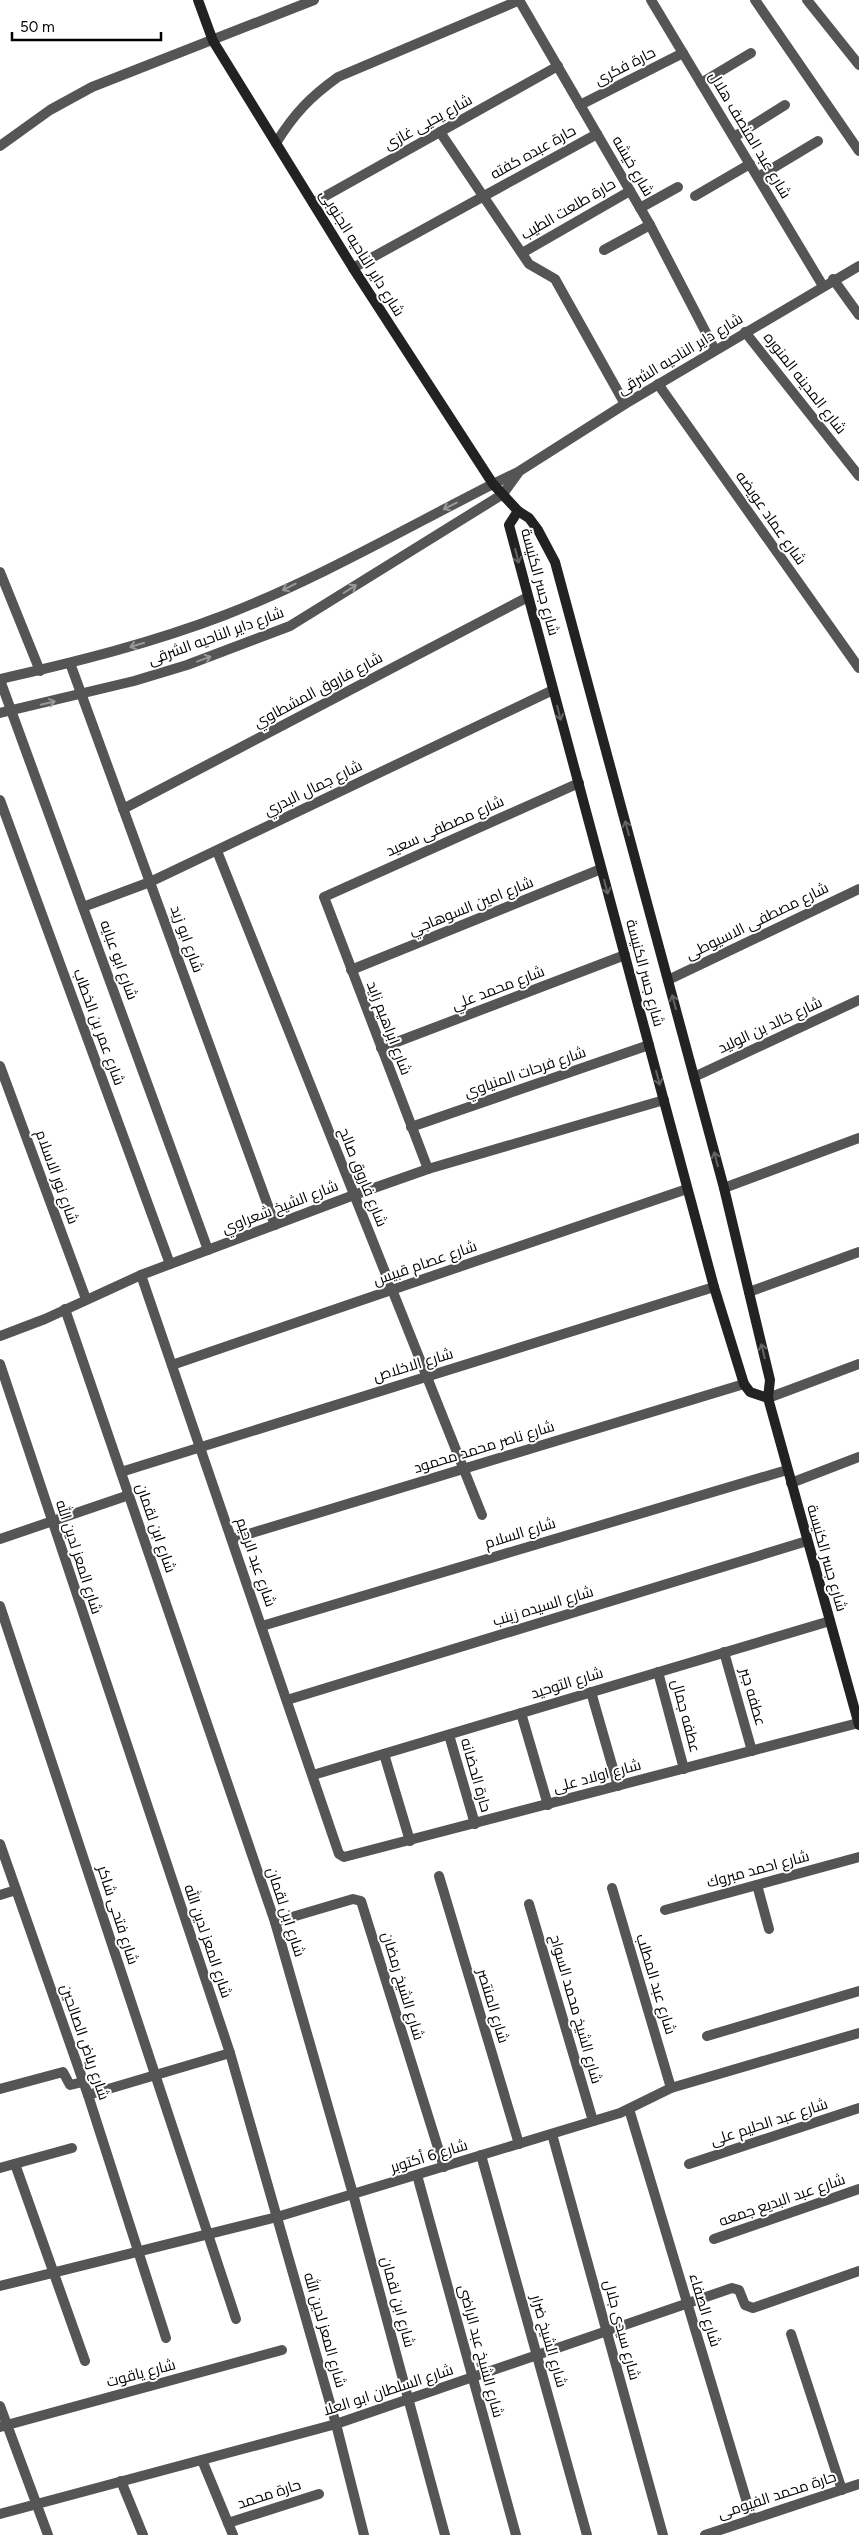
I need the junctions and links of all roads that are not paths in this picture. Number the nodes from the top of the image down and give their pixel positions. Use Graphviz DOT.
graph roads {
  1 [pos="198,0"];
  2 [pos="314,0"];
  3 [pos="519,0"];
  4 [pos="651,0"];
  5 [pos="755,0"];
  6 [pos="808,0"];
  7 [pos="213,41"];
  8 [pos="683,53"];
  9 [pos="751,53"];
  10 [pos="558,66"];
  11 [pos="859,66"];
  12 [pos="701,82"];
  13 [pos="580,105"];
  14 [pos="785,105"];
  15 [pos="440,132"];
  16 [pos="597,134"];
  17 [pos="734,137"];
  18 [pos="818,141"];
  19 [pos="276,143"];
  20 [pos="0,146"];
  21 [pos="859,151"];
  22 [pos="750,164"];
  23 [pos="758,177"];
  24 [pos="678,187"];
  25 [pos="630,191"];
  26 [pos="484,196"];
  27 [pos="695,196"];
  28 [pos="313,203"];
  29 [pos="640,208"];
  30 [pos="650,225"];
  31 [pos="604,250"];
  32 [pos="522,253"];
  33 [pos="859,266"];
  34 [pos="353,268"];
  35 [pos="833,280"];
  36 [pos="824,286"];
  37 [pos="859,315"];
  38 [pos="746,332"];
  39 [pos="715,350"];
  40 [pos="658,384"];
  41 [pos="625,404"];
  42 [pos="518,472"];
  43 [pos="859,476"];
  44 [pos="493,484"];
  45 [pos="502,494"];
  46 [pos="518,512"];
  47 [pos="0,572"];
  48 [pos="528,597"];
  49 [pos="70,663"];
  50 [pos="859,668"];
  51 [pos="40,671"];
  52 [pos="0,680"];
  53 [pos="553,690"];
  54 [pos="81,696"];
  55 [pos="12,711"];
  56 [pos="0,713"];
  57 [pos="579,784"];
  58 [pos="0,800"];
  59 [pos="123,809"];
  60 [pos="217,851"];
  61 [pos="602,869"];
  62 [pos="150,882"];
  63 [pos="859,888"];
  64 [pos="324,897"];
  65 [pos="84,907"];
  66 [pos="625,956"];
  67 [pos="351,970"];
  68 [pos="668,980"];
  69 [pos="859,1000"];
  70 [pos="649,1045"];
  71 [pos="381,1048"];
  72 [pos="0,1066"];
  73 [pos="694,1077"];
  74 [pos="664,1100"];
  75 [pos="412,1127"];
  76 [pos="859,1138"];
  77 [pos="428,1170"];
  78 [pos="687,1188"];
  79 [pos="724,1188"];
  80 [pos="354,1195"];
  81 [pos="275,1224"];
  82 [pos="208,1250"];
  83 [pos="859,1252"];
  84 [pos="170,1264"];
  85 [pos="141,1275"];
  86 [pos="714,1287"];
  87 [pos="392,1290"];
  88 [pos="749,1292"];
  89 [pos="86,1299"];
  90 [pos="65,1309"];
  91 [pos="0,1336"];
  92 [pos="0,1364"];
  93 [pos="859,1364"];
  94 [pos="172,1365"];
  95 [pos="426,1377"];
  96 [pos="744,1384"];
  97 [pos="768,1398"];
  98 [pos="200,1447"];
  99 [pos="859,1456"];
  100 [pos="463,1469"];
  101 [pos="787,1470"];
  102 [pos="121,1472"];
  103 [pos="791,1483"];
  104 [pos="129,1495"];
  105 [pos="482,1515"];
  106 [pos="51,1521"];
  107 [pos="232,1539"];
  108 [pos="0,1540"];
  109 [pos="807,1541"];
  110 [pos="0,1606"];
  111 [pos="830,1621"];
  112 [pos="262,1626"];
  113 [pos="724,1652"];
  114 [pos="658,1672"];
  115 [pos="591,1692"];
  116 [pos="287,1700"];
  117 [pos="521,1713"];
  118 [pos="859,1724"];
  119 [pos="449,1734"];
  120 [pos="752,1751"];
  121 [pos="384,1754"];
  122 [pos="684,1769"];
  123 [pos="313,1775"];
  124 [pos="618,1786"];
  125 [pos="548,1805"];
  126 [pos="474,1824"];
  127 [pos="410,1841"];
  128 [pos="0,1844"];
  129 [pos="344,1857"];
  130 [pos="859,1857"];
  131 [pos="439,1876"];
  132 [pos="757,1885"];
  133 [pos="612,1888"];
  134 [pos="16,1890"];
  135 [pos="0,1895"];
  136 [pos="529,1904"];
  137 [pos="665,1910"];
  138 [pos="275,1922"];
  139 [pos="769,1929"];
  140 [pos="859,1991"];
  141 [pos="859,2033"];
  142 [pos="707,2036"];
  143 [pos="230,2053"];
  144 [pos="156,2075"];
  145 [pos="83,2082"];
  146 [pos="0,2088"];
  147 [pos="671,2088"];
  148 [pos="88,2095"];
  149 [pos="859,2108"];
  150 [pos="629,2109"];
  151 [pos="593,2121"];
  152 [pos="552,2134"];
  153 [pos="519,2144"];
  154 [pos="72,2148"];
  155 [pos="481,2156"];
  156 [pos="15,2164"];
  157 [pos="689,2164"];
  158 [pos="444,2167"];
  159 [pos="0,2168"];
  160 [pos="417,2175"];
  161 [pos="859,2189"];
  162 [pos="353,2194"];
  163 [pos="277,2217"];
  164 [pos="208,2234"];
  165 [pos="714,2239"];
  166 [pos="138,2251"];
  167 [pos="859,2271"];
  168 [pos="54,2273"];
  169 [pos="0,2286"];
  170 [pos="687,2305"];
  171 [pos="236,2319"];
  172 [pos="607,2332"];
  173 [pos="791,2334"];
  174 [pos="166,2338"];
  175 [pos="282,2350"];
  176 [pos="537,2356"];
  177 [pos="85,2361"];
  178 [pos="473,2378"];
  179 [pos="408,2400"];
  180 [pos="0,2406"];
  181 [pos="336,2424"];
  182 [pos="4,2426"];
  183 [pos="202,2460"];
  184 [pos="121,2481"];
  185 [pos="859,2484"];
  186 [pos="842,2490"];
  187 [pos="319,2494"];
  188 [pos="36,2504"];
  189 [pos="0,2514"];
  190 [pos="752,2520"];
  191 [pos="228,2523"];
  192 [pos="724,2532"];
  193 [pos="48,2535"];
  194 [pos="143,2535"];
  195 [pos="233,2535"];
  196 [pos="364,2535"];
  197 [pos="445,2535"];
  198 [pos="516,2535"];
  199 [pos="587,2535"];
  200 [pos="664,2535"];
  201 [pos="705,2535"];
  1 -- 7 [label="main road, شارع داير الناحيه الجنوبى"];
  2 -- 7 [label="street"];
  3 -- 10 [label="street, شارع خيشه"];
  3 -- 19 [label="street"];
  4 -- 8 [label="street, شارع عبد المنصف هلال"];
  5 -- 21 [label="street"];
  6 -- 11 [label="street"];
  7 -- 19 [label="main road, شارع داير الناحيه الجنوبى"];
  7 -- 20 [label="street"];
  8 -- 12 [label="street, شارع عبد المنصف هلال"];
  8 -- 13 [label="street, حارة فكرى"];
  9 -- 12 [label="street"];
  10 -- 13 [label="street, شارع خيشه"];
  10 -- 15 [label="street, شارع يحيى غازى"];
  12 -- 17 [label="street, شارع عبد المنصف هلال"];
  13 -- 16 [label="street, شارع خيشه"];
  14 -- 17 [label="street"];
  15 -- 26 [label="street"];
  15 -- 28 [label="street, شارع يحيى غازى"];
  16 -- 25 [label="street, شارع خيشه"];
  16 -- 26 [label="street, حارة عبده كفته"];
  17 -- 22 [label="street, شارع عبد المنصف هلال"];
  18 -- 23 [label="street"];
  19 -- 28 [label="main road, شارع داير الناحيه الجنوبى"];
  22 -- 23 [label="street, شارع عبد المنصف هلال"];
  22 -- 27 [label="street"];
  23 -- 36 [label="street, شارع عبد المنصف هلال"];
  24 -- 29 [label="street"];
  25 -- 29 [label="street, شارع خيشه"];
  25 -- 32 [label="street, حارة طلعت الطيب"];
  26 -- 32 [label="street"];
  26 -- 34 [label="street, حارة عبده كفته"];
  28 -- 34 [label="main road, شارع داير الناحيه الجنوبى"];
  29 -- 30 [label="street, شارع خيشه"];
  30 -- 31 [label="street"];
  30 -- 39 [label="street, شارع خيشه"];
  32 -- 41 [label="street"];
  33 -- 35 [label="street, شارع داير الناحيه الشرقى"];
  34 -- 44 [label="main road, شارع داير الناحيه الجنوبى"];
  35 -- 36 [label="street, شارع داير الناحيه الشرقى"];
  35 -- 37 [label="street"];
  36 -- 38 [label="street, شارع داير الناحيه الشرقى"];
  38 -- 39 [label="street, شارع داير الناحيه الشرقى"];
  38 -- 43 [label="street, شارع المدينه المنوره"];
  39 -- 40 [label="street, شارع داير الناحيه الشرقى"];
  40 -- 41 [label="street, شارع داير الناحيه الشرقى"];
  40 -- 50 [label="street, شارع عماد عويضه"];
  41 -- 42 [label="street, شارع داير الناحيه الشرقى"];
  42 -- 44 [label="street, شارع داير الناحيه الشرقى"];
  42 -- 45 [label="street, شارع داير الناحيه الشرقى"];
  44 -- 45 [label="main road, شارع داير الناحيه الجنوبى"];
  44 -- 49 [label="street, شارع داير الناحيه الشرقى, one-way"];
  45 -- 46 [label="main road, شارع داير الناحيه الجنوبى"];
  54 -- 45 [label="street, شارع داير الناحيه الشرقى, one-way"];
  46 -- 48 [label="main road, شارع جسر الكنيسة, one-way"];
  68 -- 46 [label="main road, شارع جسر الكنيسة, one-way"];
  47 -- 51 [label="street"];
  48 -- 53 [label="main road, شارع جسر الكنيسة"];
  48 -- 59 [label="street, شارع فاروق المشطاوي"];
  49 -- 51 [label="street, شارع داير الناحيه الشرقى"];
  49 -- 54 [label="street, شارع ابو زيد"];
  51 -- 52 [label="street, شارع داير الناحيه الشرقى"];
  52 -- 55 [label="street, شارع ابو عبايه"];
  53 -- 57 [label="main road, شارع جسر الكنيسة, one-way"];
  53 -- 60 [label="street, شارع جمال البدري"];
  55 -- 54 [label="street, شارع داير الناحيه الشرقى, one-way"];
  54 -- 59 [label="street, شارع ابو زيد"];
  55 -- 56 [label="street, شارع داير الناحيه الشرقى"];
  55 -- 65 [label="street, شارع ابو عبايه"];
  57 -- 61 [label="main road, شارع جسر الكنيسة"];
  57 -- 64 [label="street, شارع مصطفى سعيد"];
  58 -- 84 [label="street, شارع عمر بن الخطاب"];
  59 -- 62 [label="street, شارع ابو زيد"];
  60 -- 62 [label="street, شارع جمال البدري"];
  60 -- 80 [label="street, شارع فاروق صالح"];
  61 -- 66 [label="main road, شارع جسر الكنيسة, one-way"];
  61 -- 67 [label="street, شارع امين السوهاجي"];
  62 -- 65 [label="street, شارع جمال البدري"];
  62 -- 81 [label="street, شارع ابو زيد"];
  63 -- 68 [label="street, شارع مصطفى الاسيوطى"];
  64 -- 67 [label="street, شارع ابراهيم زايد"];
  65 -- 82 [label="street, شارع ابو عبايه"];
  66 -- 70 [label="main road, شارع جسر الكنيسة"];
  66 -- 71 [label="street, شارع محمد علي"];
  67 -- 71 [label="street, شارع ابراهيم زايد"];
  73 -- 68 [label="main road, شارع جسر الكنيسة, one-way"];
  69 -- 73 [label="street, شارع خالد بن الوليد"];
  70 -- 74 [label="main road, شارع جسر الكنيسة, one-way"];
  70 -- 75 [label="street, شارع فرحات المنياوي"];
  71 -- 75 [label="street, شارع ابراهيم زايد"];
  72 -- 89 [label="street, شارع نور الاسلام"];
  79 -- 73 [label="main road, شارع جسر الكنيسة, one-way"];
  74 -- 77 [label="street, شارع الشيخ شعراوي"];
  74 -- 78 [label="main road, شارع جسر الكنيسة"];
  75 -- 77 [label="street, شارع ابراهيم زايد"];
  76 -- 79 [label="street"];
  77 -- 80 [label="street, شارع الشيخ شعراوي"];
  78 -- 86 [label="main road, شارع جسر الكنيسة"];
  78 -- 87 [label="street, شارع عصام قبيس"];
  79 -- 88 [label="main road, شارع جسر الكنيسة"];
  80 -- 81 [label="street, شارع الشيخ شعراوي"];
  80 -- 87 [label="street, شارع فاروق صالح"];
  81 -- 82 [label="street, شارع الشيخ شعراوي"];
  82 -- 84 [label="street, شارع الشيخ شعراوي"];
  83 -- 88 [label="street"];
  84 -- 85 [label="street, شارع الشيخ شعراوي"];
  85 -- 89 [label="street, شارع الشيخ شعراوي"];
  85 -- 94 [label="street, شارع عبد الرحيم"];
  86 -- 95 [label="street, شارع الاخلاص"];
  86 -- 96 [label="main road, شارع جسر الكنيسة"];
  87 -- 94 [label="street, شارع عصام قبيس"];
  87 -- 95 [label="street, شارع فاروق صالح"];
  97 -- 88 [label="main road, شارع جسر الكنيسة, one-way"];
  89 -- 90 [label="street, شارع الشيخ شعراوي"];
  90 -- 91 [label="street, شارع الشيخ شعراوي"];
  90 -- 102 [label="street, شارع ابن لقمان"];
  92 -- 106 [label="street, شارع المعز لدين الله"];
  93 -- 97 [label="street"];
  94 -- 98 [label="street, شارع عبد الرحيم"];
  95 -- 98 [label="street, شارع الاخلاص"];
  95 -- 100 [label="street, شارع فاروق صالح"];
  96 -- 97 [label="main road"];
  96 -- 100 [label="street, شارع ناصر محمد محمود"];
  97 -- 101 [label="main road, شارع جسر الكنيسة"];
  98 -- 102 [label="street, شارع الاخلاص"];
  98 -- 107 [label="street, شارع عبد الرحيم"];
  99 -- 103 [label="street"];
  100 -- 105 [label="street, شارع فاروق صالح"];
  100 -- 107 [label="street, شارع ناصر محمد محمود"];
  101 -- 103 [label="main road, شارع جسر الكنيسة"];
  101 -- 112 [label="street, شارع السلام"];
  102 -- 104 [label="street, شارع ابن لقمان"];
  103 -- 109 [label="main road, شارع جسر الكنيسة"];
  104 -- 106 [label="street"];
  104 -- 138 [label="street, شارع ابن لقمان"];
  106 -- 108 [label="street"];
  106 -- 143 [label="street, شارع المعز لدين الله"];
  107 -- 112 [label="street, شارع عبد الرحيم"];
  109 -- 111 [label="main road, شارع جسر الكنيسة"];
  109 -- 116 [label="street, شارع السيده زينب"];
  110 -- 144 [label="street, شارع فتحى شاكر"];
  111 -- 113 [label="street, شارع التوحيد"];
  111 -- 118 [label="main road, شارع جسر الكنيسة"];
  112 -- 116 [label="street, شارع عبد الرحيم"];
  113 -- 114 [label="street, شارع التوحيد"];
  113 -- 120 [label="street, عطفه جبر"];
  114 -- 115 [label="street, شارع التوحيد"];
  114 -- 122 [label="street, عطفه جمال"];
  115 -- 117 [label="street, شارع التوحيد"];
  115 -- 124 [label="street"];
  116 -- 123 [label="street, شارع عبد الرحيم"];
  117 -- 119 [label="street, شارع التوحيد"];
  117 -- 125 [label="street"];
  118 -- 120 [label="street, شارع اولاد على"];
  119 -- 121 [label="street, شارع التوحيد"];
  119 -- 126 [label="street, حارة الحضانه"];
  120 -- 122 [label="street, شارع اولاد على"];
  121 -- 123 [label="street, شارع التوحيد"];
  121 -- 127 [label="street"];
  122 -- 124 [label="street, شارع اولاد على"];
  123 -- 129 [label="street, شارع عبد الرحيم"];
  124 -- 125 [label="street, شارع اولاد على"];
  125 -- 126 [label="street, شارع اولاد على"];
  126 -- 127 [label="street, شارع اولاد على"];
  127 -- 129 [label="street, شارع اولاد على"];
  128 -- 134 [label="street, شارع رياض الصالحين"];
  130 -- 132 [label="street, شارع احمد مبروك"];
  131 -- 153 [label="street, شارع المنتصر"];
  132 -- 137 [label="street, شارع احمد مبروك"];
  132 -- 139 [label="street"];
  133 -- 147 [label="street, شارع عبد المطلب"];
  134 -- 135 [label="street"];
  134 -- 145 [label="street, شارع رياض الصالحين"];
  136 -- 151 [label="street, شارع الشيخ محمد السواح"];
  138 -- 158 [label="street, شارع الشيخ رمضان"];
  138 -- 162 [label="street, شارع ابن لقمان"];
  140 -- 142 [label="street"];
  141 -- 147 [label="street, شارع 6 أكتوبر"];
  143 -- 144 [label="street"];
  143 -- 163 [label="street, شارع المعز لدين الله"];
  144 -- 148 [label="street"];
  144 -- 164 [label="street, شارع فتحى شاكر"];
  145 -- 146 [label="street"];
  145 -- 148 [label="street, شارع رياض الصالحين"];
  147 -- 150 [label="street, شارع 6 أكتوبر"];
  148 -- 166 [label="street, شارع رياض الصالحين"];
  149 -- 157 [label="street, شارع عبد الحليم على"];
  150 -- 151 [label="street, شارع 6 أكتوبر"];
  150 -- 170 [label="street, شارع الصفاء"];
  151 -- 152 [label="street, شارع 6 أكتوبر"];
  152 -- 153 [label="street, شارع 6 أكتوبر"];
  152 -- 172 [label="street, شارع سيدى جلال"];
  153 -- 155 [label="street, شارع 6 أكتوبر"];
  154 -- 156 [label="street"];
  155 -- 158 [label="street, شارع 6 أكتوبر"];
  155 -- 176 [label="street, شارع الشيخ ضرار"];
  156 -- 159 [label="street"];
  156 -- 168 [label="street"];
  158 -- 160 [label="street, شارع 6 أكتوبر"];
  160 -- 162 [label="street, شارع 6 أكتوبر"];
  160 -- 178 [label="street, شارع الشيخ عبد الراضى"];
  161 -- 165 [label="street, شارع عبد البديع جمعه"];
  162 -- 163 [label="street, شارع 6 أكتوبر"];
  162 -- 179 [label="street, شارع ابن لقمان"];
  163 -- 164 [label="street, شارع 6 أكتوبر"];
  163 -- 181 [label="street, شارع المعز لدين الله"];
  164 -- 166 [label="street, شارع 6 أكتوبر"];
  164 -- 171 [label="street, شارع فتحى شاكر"];
  166 -- 168 [label="street, شارع 6 أكتوبر"];
  166 -- 174 [label="street, شارع رياض الصالحين"];
  167 -- 170 [label="street, شارع السلطان ابو العلا"];
  168 -- 169 [label="street, شارع 6 أكتوبر"];
  168 -- 177 [label="street"];
  170 -- 172 [label="street, شارع السلطان ابو العلا"];
  170 -- 190 [label="street, شارع الصفاء"];
  172 -- 176 [label="street, شارع السلطان ابو العلا"];
  172 -- 200 [label="street, شارع سيدى جلال"];
  173 -- 186 [label="street"];
  175 -- 182 [label="street, شارع ياقوت"];
  176 -- 178 [label="street, شارع السلطان ابو العلا"];
  176 -- 199 [label="street, شارع الشيخ ضرار"];
  178 -- 179 [label="street, شارع السلطان ابو العلا"];
  178 -- 198 [label="street, شارع الشيخ عبد الراضى"];
  179 -- 181 [label="street, شارع السلطان ابو العلا"];
  179 -- 197 [label="street, شارع ابن لقمان"];
  180 -- 182 [label="street"];
  181 -- 183 [label="street, شارع السلطان ابو العلا"];
  181 -- 196 [label="street, شارع المعز لدين الله"];
  182 -- 188 [label="street"];
  183 -- 184 [label="street, شارع السلطان ابو العلا"];
  183 -- 191 [label="street"];
  184 -- 188 [label="street, شارع السلطان ابو العلا"];
  184 -- 194 [label="street"];
  185 -- 186 [label="street, حارة محمد الفيومى"];
  186 -- 190 [label="street, حارة محمد الفيومى"];
  187 -- 191 [label="street, حارة محمد"];
  188 -- 189 [label="street, شارع السلطان ابو العلا"];
  188 -- 193 [label="street"];
  190 -- 192 [label="street, حارة محمد الفيومى"];
  191 -- 195 [label="street"];
  192 -- 201 [label="street, حارة محمد الفيومى"];
}
